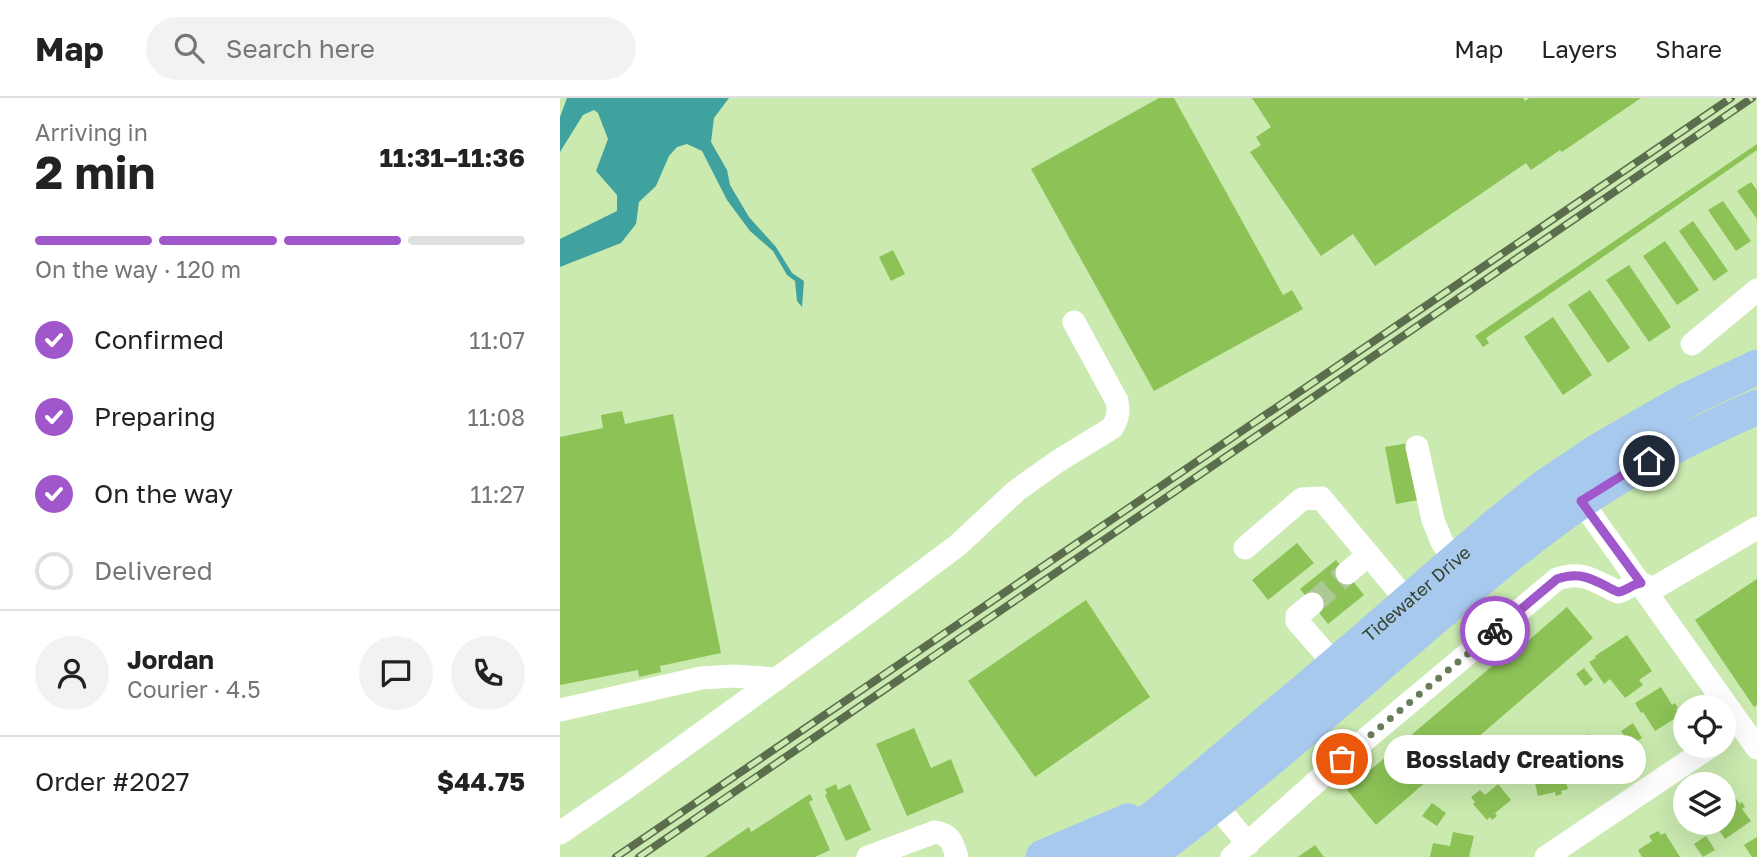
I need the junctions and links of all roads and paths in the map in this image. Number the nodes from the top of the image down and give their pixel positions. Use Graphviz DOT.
graph roads {
  1 [pos="1757,290"];
  2 [pos="1074,322"];
  3 [pos="1692,344"];
  4 [pos="1757,367"];
  5 [pos="1757,407"];
  6 [pos="1417,447"];
  7 [pos="1571,488"];
  8 [pos="1757,528"];
  9 [pos="1245,548"];
  10 [pos="1368,555"];
  11 [pos="1347,573"];
  12 [pos="1464,574"];
  13 [pos="1641,583"];
  14 [pos="1408,602"];
  15 [pos="1312,604"];
  16 [pos="1344,676"];
  17 [pos="777,679"];
  18 [pos="1710,695"];
  19 [pos="560,710"];
  20 [pos="1736,734"];
  21 [pos="1757,748"];
  22 [pos="1693,758"];
  23 [pos="1215,804"];
  24 [pos="560,833"];
  25 [pos="1168,834"];
  26 [pos="1240,850"];
  27 [pos="868,857"];
  28 [pos="957,857"];
  29 [pos="1043,857"];
  30 [pos="1101,857"];
  31 [pos="1146,857"];
  32 [pos="1546,857"];
  1 -- 3 [label="street"];
  2 -- 17 [label="street"];
  4 -- 7 [label="highway, Tidewater Drive"];
  5 -- 7 [label="highway, Tidewater Drive"];
  6 -- 12 [label="street"];
  7 -- 12 [label="highway, Tidewater Drive"];
  7 -- 13 [label="street"];
  8 -- 13 [label="street"];
  9 -- 10 [label="street"];
  10 -- 11 [label="street"];
  10 -- 14 [label="street"];
  12 -- 14 [label="highway, Tidewater Drive"];
  12 -- 16 [label="highway, Tidewater Drive"];
  13 -- 18 [label="street"];
  13 -- 26 [label="street"];
  14 -- 16 [label="highway, Tidewater Drive"];
  15 -- 16 [label="street"];
  16 -- 23 [label="highway, Tidewater Drive"];
  16 -- 25 [label="highway, Tidewater Drive"];
  17 -- 19 [label="street"];
  17 -- 24 [label="street"];
  20 -- 21 [label="street"];
  22 -- 32 [label="street"];
  23 -- 25 [label="highway, Tidewater Drive"];
  23 -- 26 [label="street"];
  25 -- 29 [label="highway"];
  25 -- 30 [label="highway, Tidewater Drive"];
  25 -- 31 [label="highway, Tidewater Drive"];
  27 -- 28 [label="street"];
}
